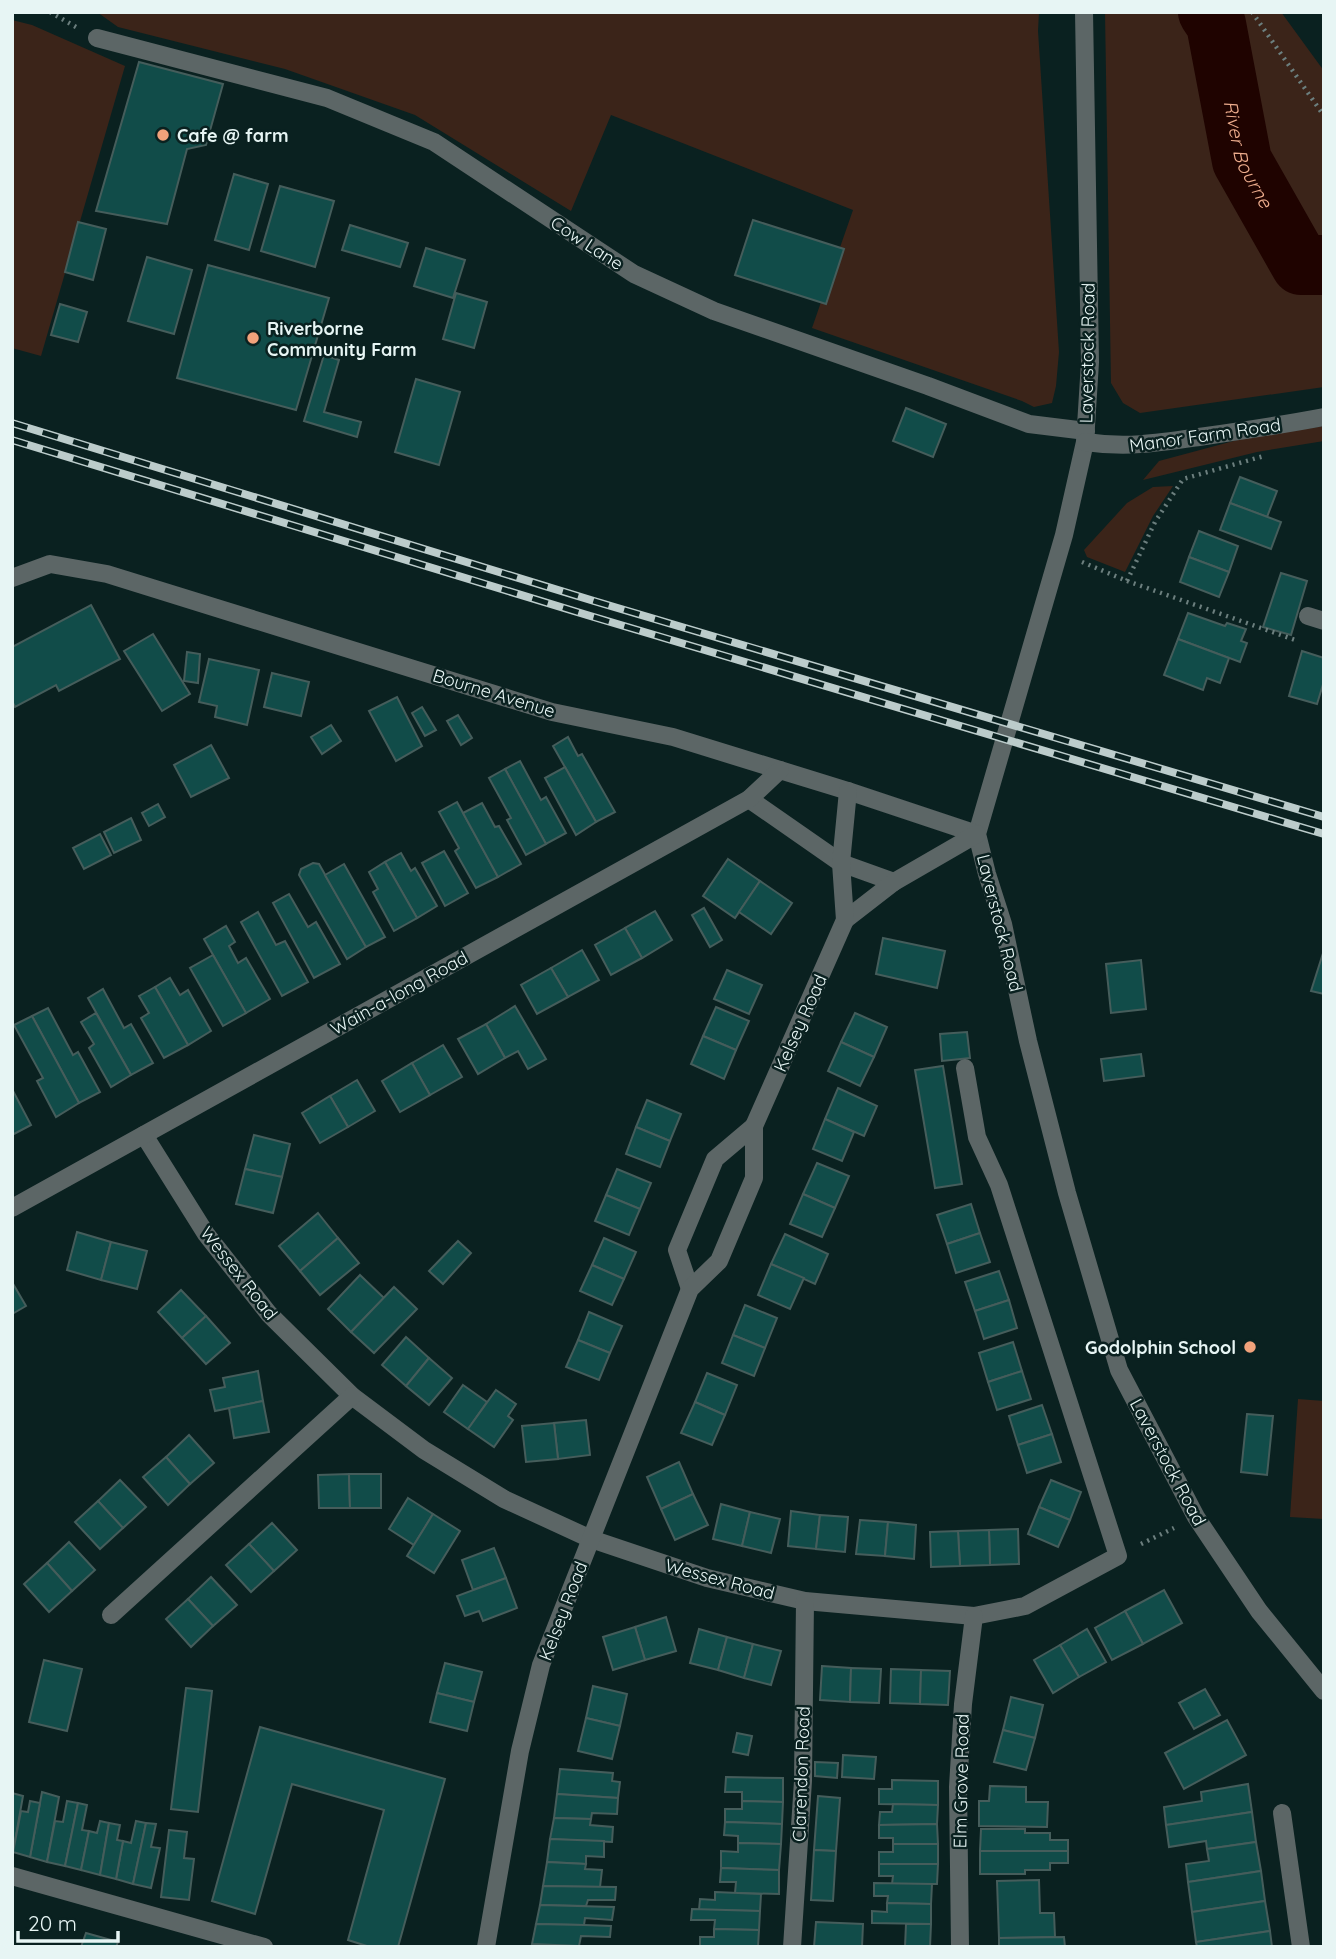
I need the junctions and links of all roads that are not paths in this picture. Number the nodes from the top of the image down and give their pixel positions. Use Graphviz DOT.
graph roads {
  1 [pos="1084,12"];
  2 [pos="97,38"];
  3 [pos="1324,417"];
  4 [pos="1086,437"];
  5 [pos="12,578"];
  6 [pos="780,770"];
  7 [pos="848,791"];
  8 [pos="749,799"];
  9 [pos="977,834"];
  10 [pos="841,863"];
  11 [pos="894,882"];
  12 [pos="845,920"];
  13 [pos="965,1068"];
  14 [pos="754,1126"];
  15 [pos="144,1135"];
  16 [pos="12,1208"];
  17 [pos="690,1289"];
  18 [pos="352,1396"];
  19 [pos="591,1539"];
  20 [pos="805,1601"];
  21 [pos="111,1615"];
  22 [pos="974,1616"];
  23 [pos="1324,1691"];
  24 [pos="1282,1813"];
  25 [pos="12,1876"];
  26 [pos="264,1947"];
  27 [pos="486,1947"];
  28 [pos="792,1947"];
  29 [pos="960,1947"];
  30 [pos="1301,1947"];
  1 -- 4 [label="street, Laverstock Road"];
  2 -- 4 [label="street, Cow Lane"];
  3 -- 4 [label="street, Manor Farm Road"];
  4 -- 9 [label="street, Laverstock Road"];
  5 -- 6 [label="street, Bourne Avenue"];
  6 -- 7 [label="street, Bourne Avenue"];
  6 -- 8 [label="street, Wain-a-long Road"];
  7 -- 9 [label="street, Bourne Avenue"];
  7 -- 10 [label="street, Kelsey Road"];
  8 -- 10 [label="street"];
  8 -- 15 [label="street, Wain-a-long Road"];
  9 -- 11 [label="street, Kelsey Road"];
  9 -- 23 [label="street, Laverstock Road"];
  10 -- 11 [label="street"];
  10 -- 12 [label="street, Kelsey Road"];
  11 -- 12 [label="street, Kelsey Road"];
  12 -- 14 [label="street, Kelsey Road"];
  13 -- 22 [label="street, Wessex Road"];
  14 -- 17 [label="street, Kelsey Road"];
  14 -- 17 [label="street, Kelsey Road"];
  15 -- 16 [label="street, Wain-a-long Road"];
  15 -- 18 [label="street, Wessex Road"];
  17 -- 19 [label="street, Kelsey Road"];
  18 -- 19 [label="street, Wessex Road"];
  18 -- 21 [label="street"];
  19 -- 20 [label="street, Wessex Road"];
  19 -- 27 [label="street, Kelsey Road"];
  20 -- 22 [label="street, Wessex Road"];
  20 -- 28 [label="street, Clarendon Road"];
  22 -- 29 [label="street, Elm Grove Road"];
  24 -- 30 [label="street"];
  25 -- 26 [label="street"];
}
